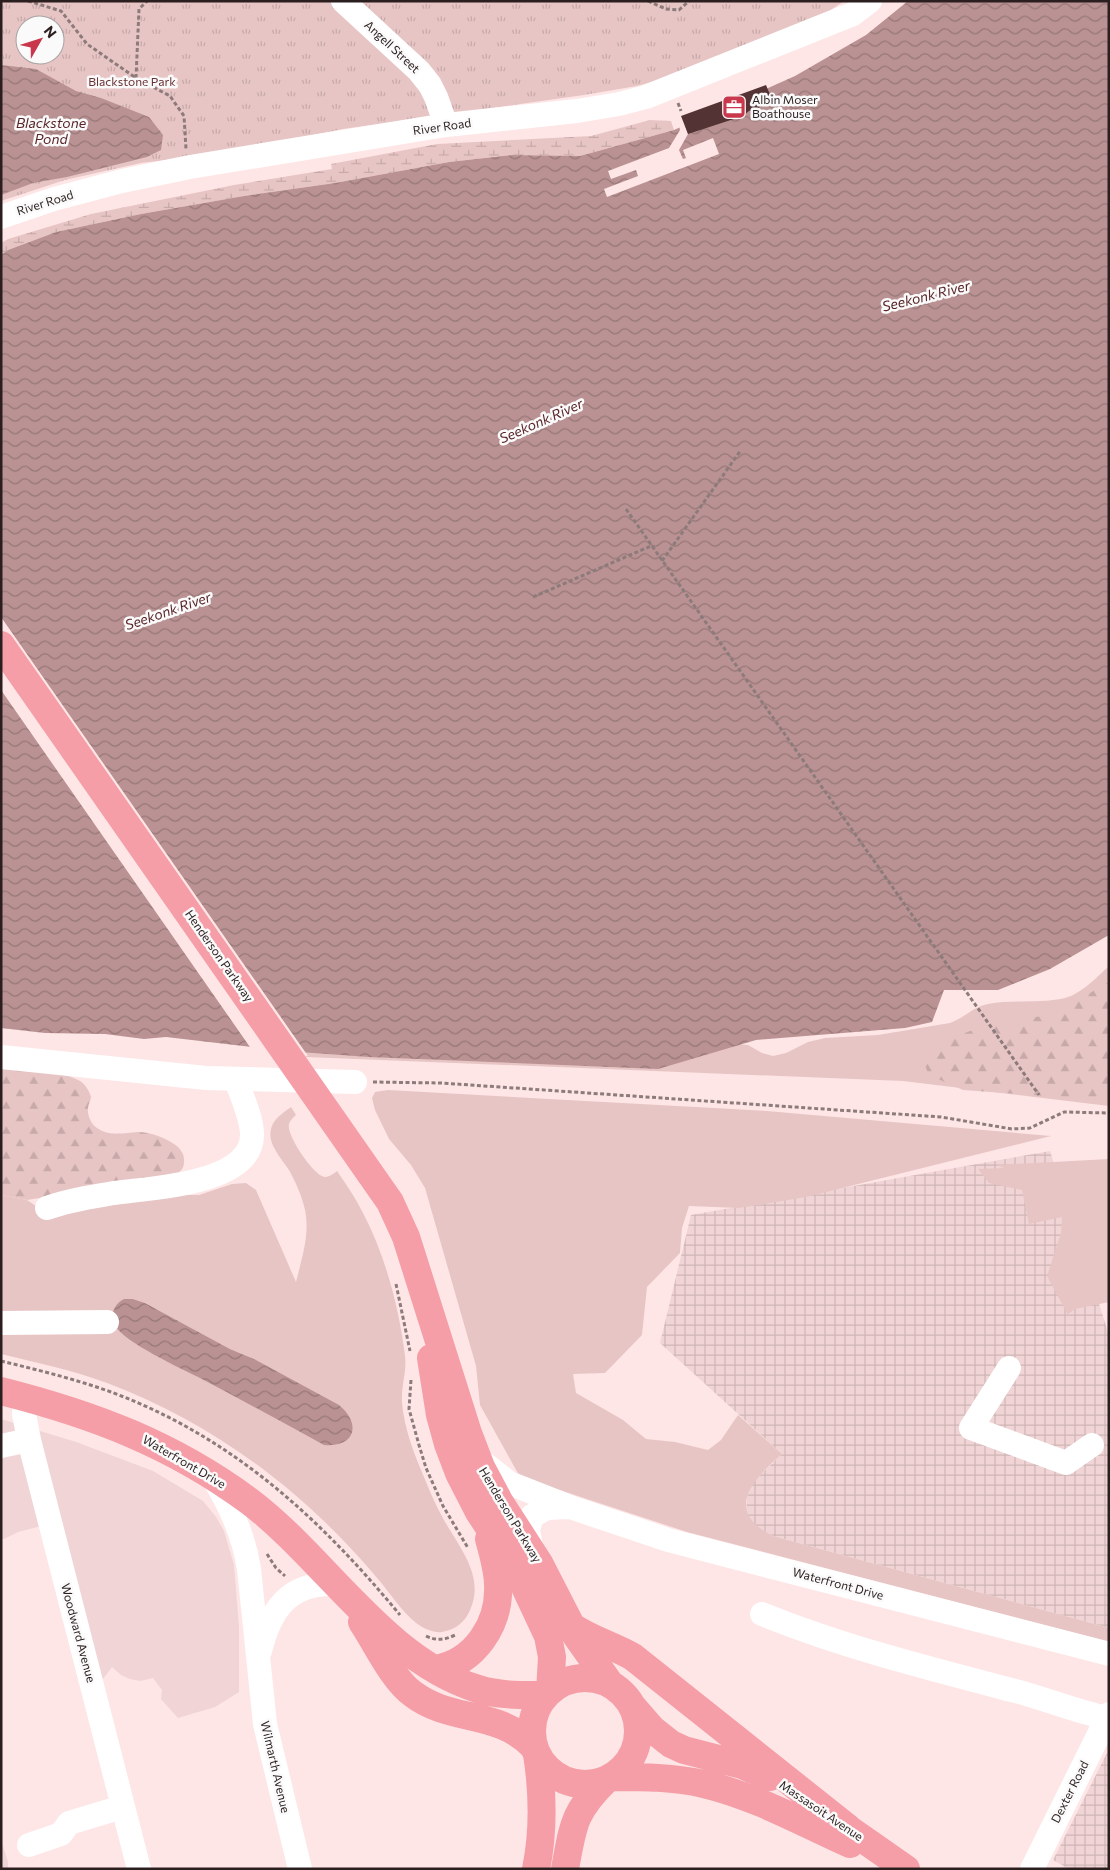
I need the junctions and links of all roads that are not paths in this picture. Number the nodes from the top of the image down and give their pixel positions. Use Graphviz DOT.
graph roads {
  1 [pos="344,1"];
  2 [pos="870,1"];
  3 [pos="446,125"];
  4 [pos="1,216"];
  5 [pos="1,645"];
  6 [pos="1,1057"];
  7 [pos="236,1080"];
  8 [pos="355,1082"];
  9 [pos="47,1208"];
  10 [pos="407,1276"];
  11 [pos="107,1322"];
  12 [pos="1,1323"];
  13 [pos="1009,1368"];
  14 [pos="13,1394"];
  15 [pos="29,1440"];
  16 [pos="1,1446"];
  17 [pos="1092,1446"];
  18 [pos="477,1457"];
  19 [pos="212,1476"];
  20 [pos="570,1507"];
  21 [pos="479,1512"];
  22 [pos="532,1552"];
  23 [pos="335,1584"];
  24 [pos="762,1614"];
  25 [pos="570,1625"];
  26 [pos="1109,1654"];
  27 [pos="258,1663"];
  28 [pos="436,1669"];
  29 [pos="612,1685"];
  30 [pos="548,1693"];
  31 [pos="631,1705"];
  32 [pos="1106,1725"];
  33 [pos="536,1751"];
  34 [pos="609,1778"];
  35 [pos="122,1807"];
  36 [pos="848,1828"];
  37 [pos="28,1845"];
  38 [pos="139,1869"];
  39 [pos="300,1869"];
  40 [pos="536,1869"];
  41 [pos="565,1869"];
  42 [pos="904,1869"];
  43 [pos="1032,1869"];
  1 -- 3 [label="street, Angell Street"];
  2 -- 3 [label="street, River Road"];
  3 -- 4 [label="street, River Road"];
  5 -- 10 [label="main road, Henderson Parkway"];
  6 -- 7 [label="street"];
  7 -- 8 [label="street"];
  7 -- 9 [label="street"];
  10 -- 18 [label="main road, Henderson Parkway"];
  10 -- 21 [label="main road, Henderson Parkway"];
  11 -- 12 [label="street"];
  13 -- 17 [label="street"];
  14 -- 15 [label="street, Woodward Avenue"];
  14 -- 19 [label="main road, Waterfront Drive"];
  15 -- 16 [label="street"];
  15 -- 35 [label="street, Woodward Avenue"];
  18 -- 20 [label="street, Waterfront Drive"];
  18 -- 22 [label="main road, Henderson Parkway"];
  19 -- 23 [label="main road, Waterfront Drive"];
  19 -- 27 [label="street, Wilmarth Avenue"];
  20 -- 22 [label="street, Waterfront Drive"];
  20 -- 26 [label="street, Waterfront Drive"];
  21 -- 28 [label="main road"];
  21 -- 30 [label="main road, Henderson Parkway"];
  22 -- 25 [label="main road, Henderson Parkway"];
  23 -- 27 [label="street, Wilmarth Avenue"];
  23 -- 28 [label="main road, Waterfront Drive"];
  23 -- 33 [label="main road, Waterfront Drive"];
  24 -- 32 [label="street"];
  25 -- 29 [label="main road, Henderson Parkway"];
  25 -- 36 [label="main road"];
  27 -- 39 [label="street, Wilmarth Avenue"];
  28 -- 30 [label="main road, Waterfront Drive"];
  29 -- 30 [label="main road"];
  29 -- 31 [label="main road, Henderson Parkway"];
  30 -- 33 [label="main road, Henderson Parkway"];
  31 -- 34 [label="main road, Henderson Parkway"];
  31 -- 36 [label="main road, Massasoit Avenue"];
  32 -- 43 [label="street, Dexter Road"];
  33 -- 34 [label="main road"];
  33 -- 40 [label="main road, Henderson Parkway"];
  34 -- 41 [label="main road, Henderson Parkway"];
  34 -- 42 [label="main road, Massasoit Avenue"];
  35 -- 37 [label="street"];
  35 -- 38 [label="street, Woodward Avenue"];
  36 -- 42 [label="main road, Massasoit Avenue"];
}
